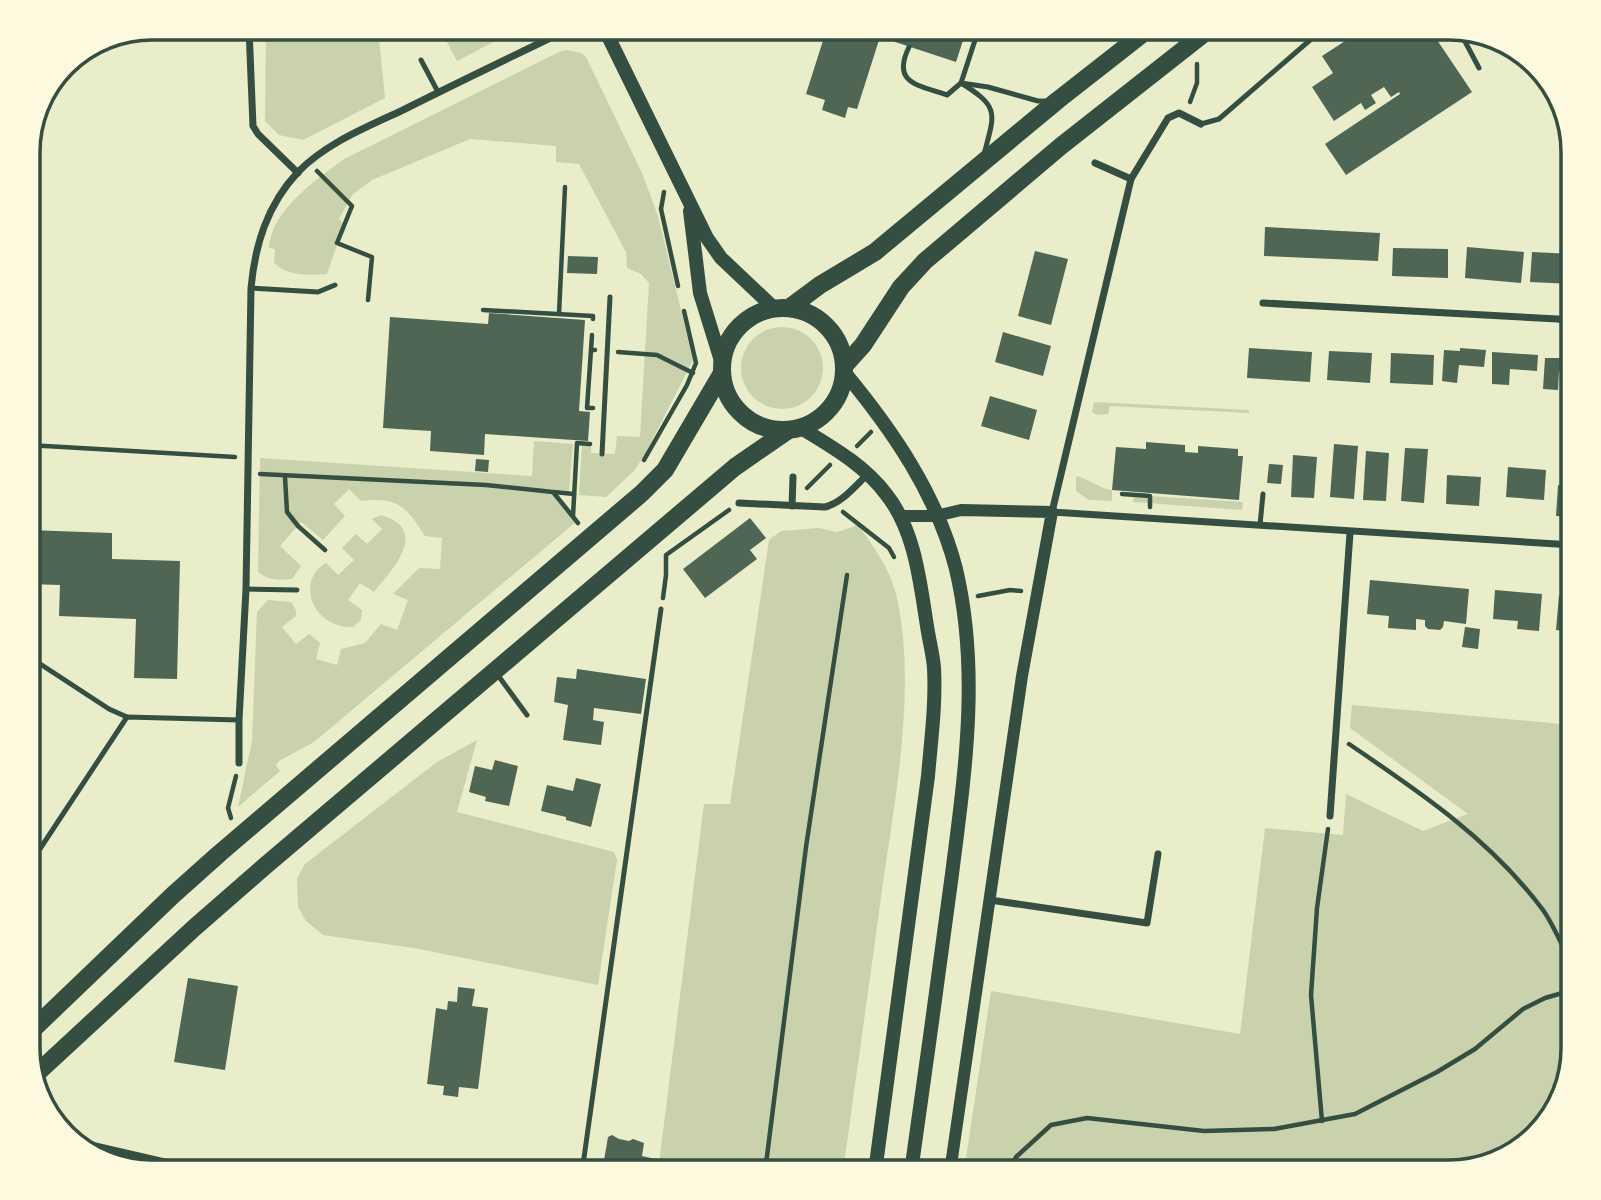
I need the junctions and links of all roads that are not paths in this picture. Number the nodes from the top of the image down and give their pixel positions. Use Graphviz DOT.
graph roads {
  1 [pos="249,40"];
  2 [pos="546,40"];
  3 [pos="610,40"];
  4 [pos="975,40"];
  5 [pos="1135,40"];
  6 [pos="1196,40"];
  7 [pos="1310,40"];
  8 [pos="1465,41"];
  9 [pos="909,47"];
  10 [pos="421,60"];
  11 [pos="1479,68"];
  12 [pos="961,83"];
  13 [pos="438,92"];
  14 [pos="1058,100"];
  15 [pos="1201,124"];
  16 [pos="1095,163"];
  17 [pos="976,169"];
  18 [pos="298,173"];
  19 [pos="1131,179"];
  20 [pos="688,200"];
  21 [pos="335,285"];
  22 [pos="251,288"];
  23 [pos="610,297"];
  24 [pos="1263,303"];
  25 [pos="782,308"];
  26 [pos="1561,320"];
  27 [pos="722,368"];
  28 [pos="845,369"];
  29 [pos="794,430"];
  30 [pos="602,454"];
  31 [pos="868,474"];
  32 [pos="793,477"];
  33 [pos="1263,494"];
  34 [pos="739,503"];
  35 [pos="792,506"];
  36 [pos="1052,512"];
  37 [pos="900,516"];
  38 [pos="936,516"];
  39 [pos="1260,525"];
  40 [pos="1350,533"];
  41 [pos="1561,544"];
  42 [pos="246,589"];
  43 [pos="297,590"];
  44 [pos="662,609"];
  45 [pos="40,664"];
  46 [pos="495,671"];
  47 [pos="527,715"];
  48 [pos="127,717"];
  49 [pos="239,720"];
  50 [pos="239,762"];
  51 [pos="1329,816"];
  52 [pos="40,849"];
  53 [pos="1158,854"];
  54 [pos="990,900"];
  55 [pos="40,1022"];
  56 [pos="42,1069"];
  57 [pos="110,1152"];
  58 [pos="150,1160"];
  59 [pos="584,1160"];
  60 [pos="877,1160"];
  61 [pos="913,1160"];
  62 [pos="952,1160"];
  1 -- 18 [label="street"];
  2 -- 13 [label="street"];
  3 -- 20 [label="main road"];
  4 -- 12 [label="lane"];
  5 -- 14 [label="main road"];
  6 -- 28 [label="main road"];
  7 -- 15 [label="lane"];
  8 -- 11 [label="lane"];
  9 -- 12 [label="lane"];
  10 -- 13 [label="lane"];
  12 -- 14 [label="lane"];
  12 -- 17 [label="lane"];
  13 -- 18 [label="street"];
  14 -- 17 [label="main road"];
  15 -- 19 [label="street"];
  16 -- 19 [label="street"];
  17 -- 25 [label="main road"];
  18 -- 22 [label="street"];
  19 -- 36 [label="street"];
  20 -- 25 [label="main road"];
  20 -- 27 [label="main road"];
  21 -- 22 [label="lane"];
  22 -- 42 [label="street"];
  23 -- 30 [label="lane"];
  24 -- 26 [label="street"];
  25 -- 27 [label="main road"];
  25 -- 28 [label="main road"];
  27 -- 29 [label="main road"];
  27 -- 55 [label="main road"];
  28 -- 29 [label="main road"];
  28 -- 38 [label="main road"];
  29 -- 31 [label="main road"];
  29 -- 46 [label="main road"];
  31 -- 35 [label="street"];
  31 -- 37 [label="main road"];
  32 -- 35 [label="street"];
  33 -- 39 [label="lane"];
  34 -- 35 [label="street"];
  36 -- 38 [label="street"];
  36 -- 39 [label="street"];
  36 -- 54 [label="street"];
  37 -- 38 [label="street"];
  37 -- 60 [label="main road"];
  38 -- 61 [label="main road"];
  39 -- 40 [label="street"];
  40 -- 41 [label="street"];
  40 -- 51 [label="street"];
  42 -- 43 [label="lane"];
  42 -- 49 [label="street"];
  44 -- 59 [label="lane"];
  45 -- 48 [label="lane"];
  46 -- 47 [label="lane"];
  46 -- 56 [label="main road"];
  48 -- 49 [label="lane"];
  48 -- 52 [label="lane"];
  49 -- 50 [label="street"];
  53 -- 54 [label="street"];
  54 -- 62 [label="street"];
  57 -- 58 [label="street"];
}
